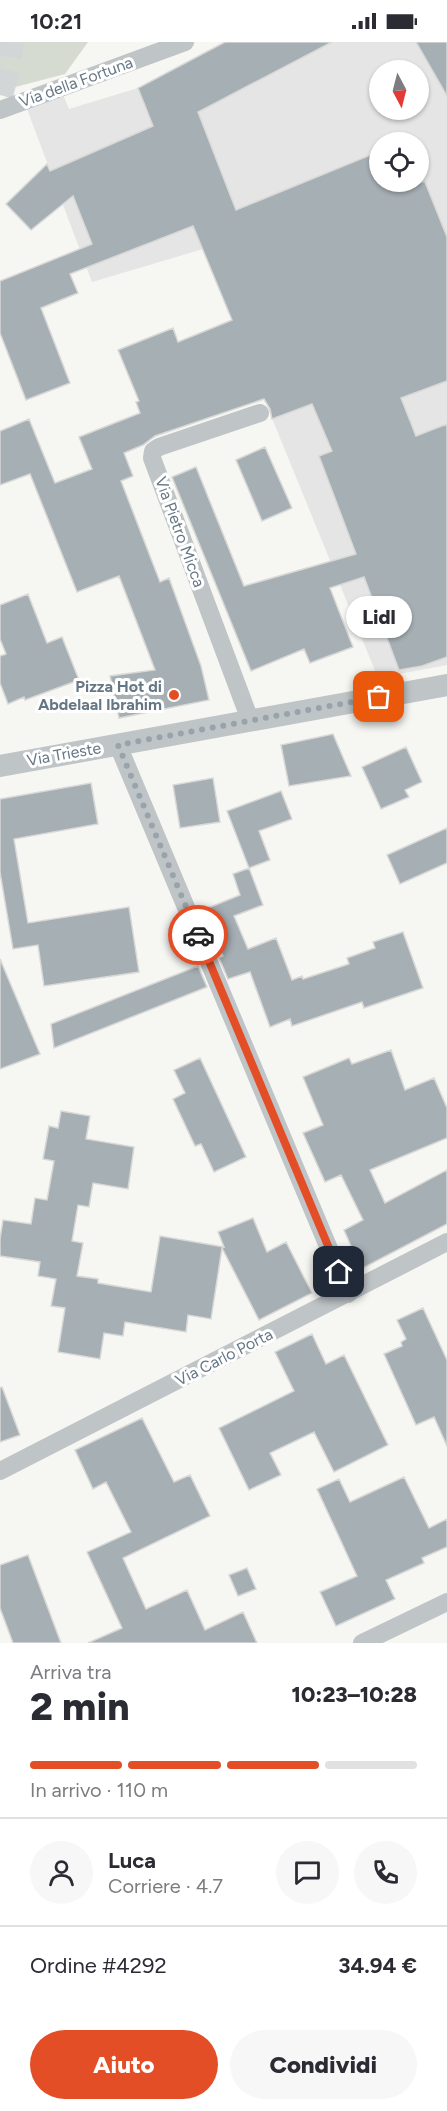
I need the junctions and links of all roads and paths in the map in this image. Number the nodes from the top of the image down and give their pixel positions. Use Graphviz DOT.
graph roads {
  1 [pos="185,42"];
  2 [pos="0,110"];
  3 [pos="260,413"];
  4 [pos="447,685"];
  5 [pos="250,720"];
  6 [pos="118,745"];
  7 [pos="0,766"];
  8 [pos="447,1242"];
  9 [pos="348,1294"];
  10 [pos="0,1471"];
  11 [pos="447,1602"];
  12 [pos="362,1643"];
  1 -- 2 [label="street, Via della Fortuna"];
  3 -- 5 [label="street, Via Pietro Micca"];
  4 -- 5 [label="street, Via Trieste"];
  5 -- 6 [label="street, Via Trieste"];
  6 -- 7 [label="street, Via Trieste"];
  6 -- 9 [label="street"];
  8 -- 9 [label="street, Via Carlo Porta"];
  9 -- 10 [label="street, Via Carlo Porta"];
  11 -- 12 [label="street"];
}
